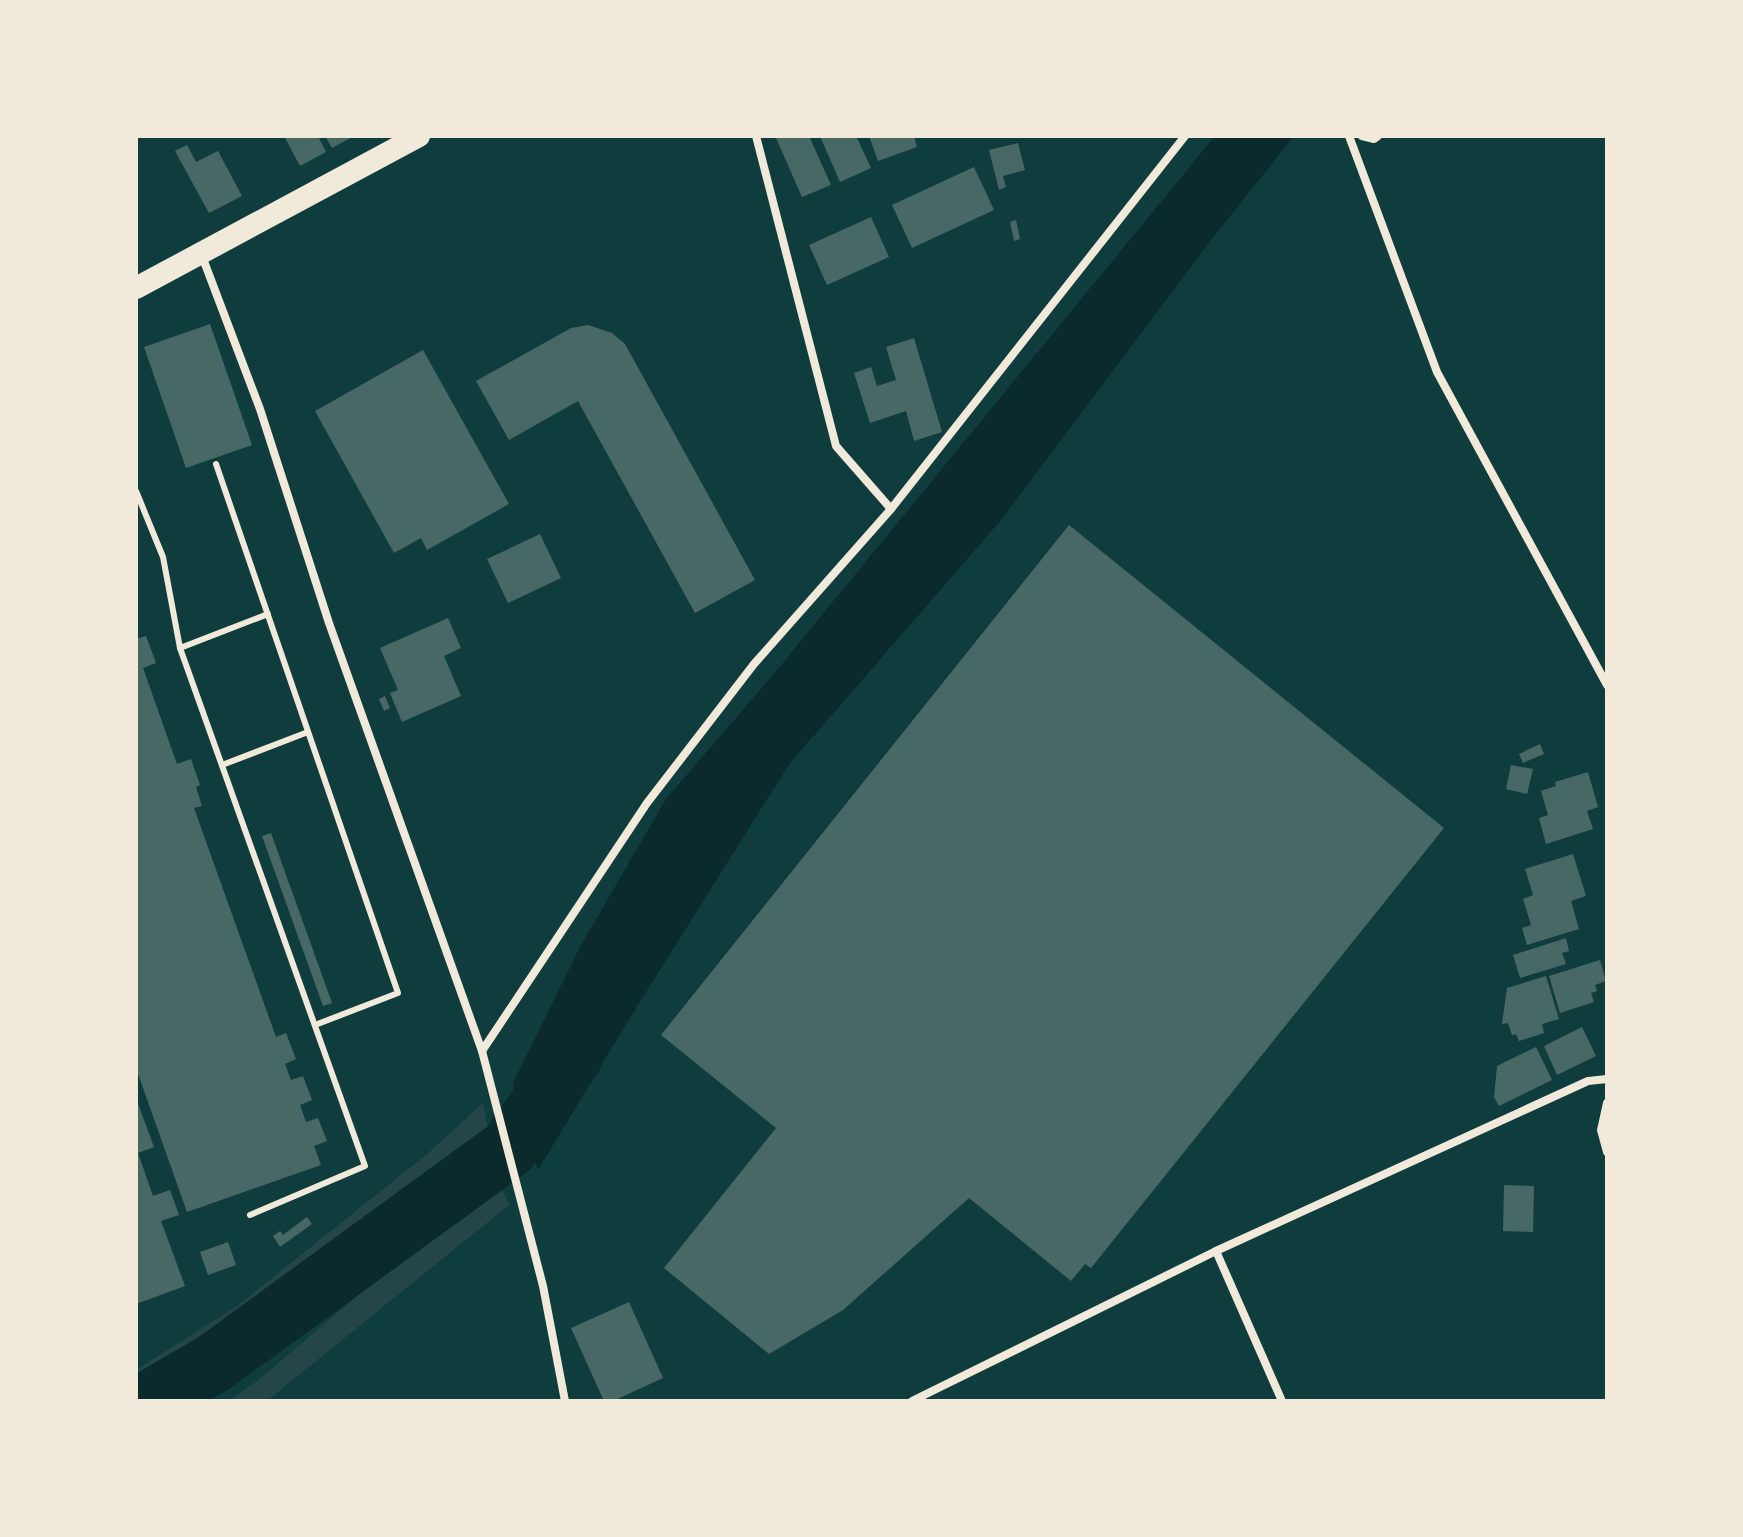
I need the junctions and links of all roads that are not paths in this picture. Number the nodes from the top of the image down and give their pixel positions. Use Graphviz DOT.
graph roads {
  1 [pos="419,136"];
  2 [pos="756,136"];
  3 [pos="1185,136"];
  4 [pos="1349,136"];
  5 [pos="1362,136"];
  6 [pos="1378,136"];
  7 [pos="201,255"];
  8 [pos="136,288"];
  9 [pos="216,464"];
  10 [pos="136,491"];
  11 [pos="891,509"];
  12 [pos="268,614"];
  13 [pos="180,648"];
  14 [pos="1607,685"];
  15 [pos="308,732"];
  16 [pos="222,765"];
  17 [pos="315,1025"];
  18 [pos="482,1051"];
  19 [pos="1607,1079"];
  20 [pos="1607,1103"];
  21 [pos="1607,1152"];
  22 [pos="250,1215"];
  23 [pos="1216,1251"];
  24 [pos="565,1401"];
  25 [pos="912,1401"];
  26 [pos="1282,1401"];
  1 -- 7 [label="highway"];
  2 -- 11 [label="street"];
  3 -- 11 [label="street"];
  4 -- 14 [label="street"];
  5 -- 6 [label="street"];
  7 -- 8 [label="highway"];
  7 -- 18 [label="street"];
  9 -- 12 [label="lane"];
  10 -- 13 [label="lane"];
  11 -- 18 [label="street"];
  12 -- 13 [label="lane"];
  12 -- 15 [label="lane"];
  13 -- 16 [label="lane"];
  15 -- 16 [label="lane"];
  15 -- 17 [label="lane"];
  16 -- 17 [label="lane"];
  17 -- 22 [label="lane"];
  18 -- 24 [label="street"];
  19 -- 23 [label="street"];
  20 -- 21 [label="street"];
  23 -- 25 [label="street"];
  23 -- 26 [label="street"];
}
